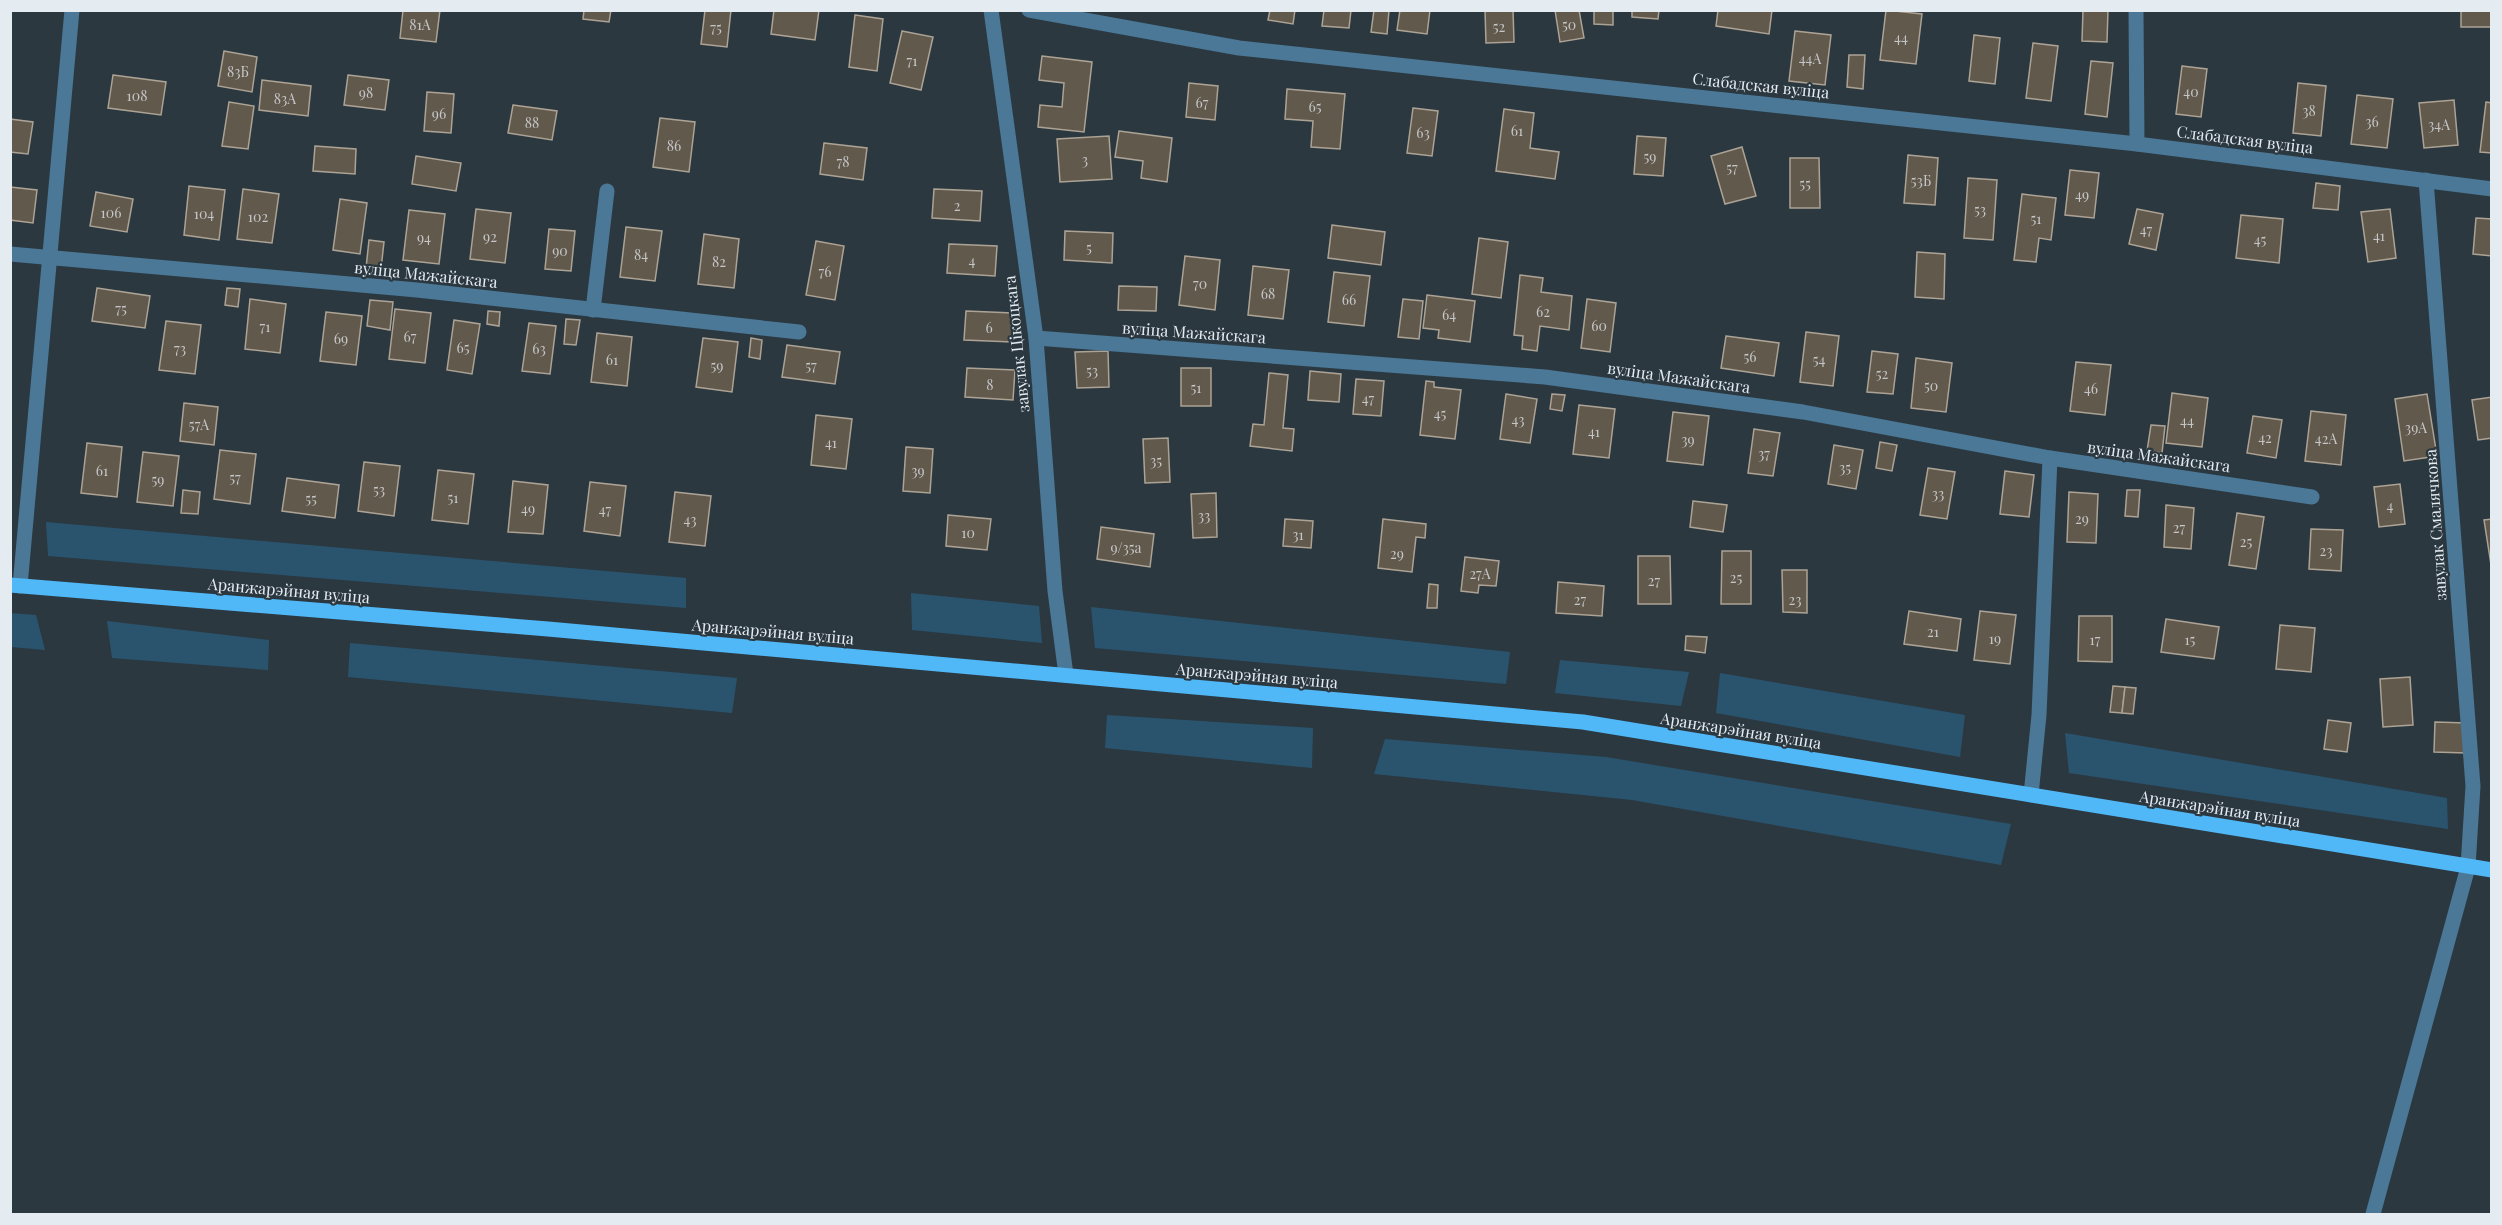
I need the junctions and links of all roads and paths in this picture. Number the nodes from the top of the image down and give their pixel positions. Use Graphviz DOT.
graph roads {
  1 [pos="72,10"];
  2 [pos="991,10"];
  3 [pos="1029,10"];
  4 [pos="2136,10"];
  5 [pos="2136,144"];
  6 [pos="2426,180"];
  7 [pos="2492,189"];
  8 [pos="607,191"];
  9 [pos="10,254"];
  10 [pos="50,256"];
  11 [pos="592,310"];
  12 [pos="799,332"];
  13 [pos="1036,338"];
  14 [pos="2050,458"];
  15 [pos="2312,497"];
  16 [pos="15,585"];
  17 [pos="1066,675"];
  18 [pos="2031,795"];
  19 [pos="2468,867"];
  20 [pos="2492,870"];
  21 [pos="2373,1215"];
  1 -- 10 [label="street"];
  2 -- 13 [label="street, завулак Цікоцкага"];
  3 -- 5 [label="street, Слабадская вуліца"];
  4 -- 5 [label="street"];
  5 -- 6 [label="street, Слабадская вуліца"];
  6 -- 7 [label="street, Слабадская вуліца"];
  6 -- 19 [label="street, завулак Смалячкова"];
  8 -- 11 [label="street"];
  9 -- 10 [label="street, вуліца Мажайскага"];
  10 -- 11 [label="street, вуліца Мажайскага"];
  10 -- 16 [label="street"];
  11 -- 12 [label="street, вуліца Мажайскага"];
  13 -- 14 [label="street, вуліца Мажайскага"];
  13 -- 17 [label="street, завулак Цікоцкага"];
  14 -- 15 [label="street, вуліца Мажайскага"];
  14 -- 18 [label="street"];
  16 -- 17 [label="main road, Аранжарэйная вуліца"];
  17 -- 18 [label="main road, Аранжарэйная вуліца"];
  18 -- 19 [label="main road, Аранжарэйная вуліца"];
  19 -- 20 [label="main road, Аранжарэйная вуліца"];
  19 -- 21 [label="street, завулак Смалячкова"];
}
